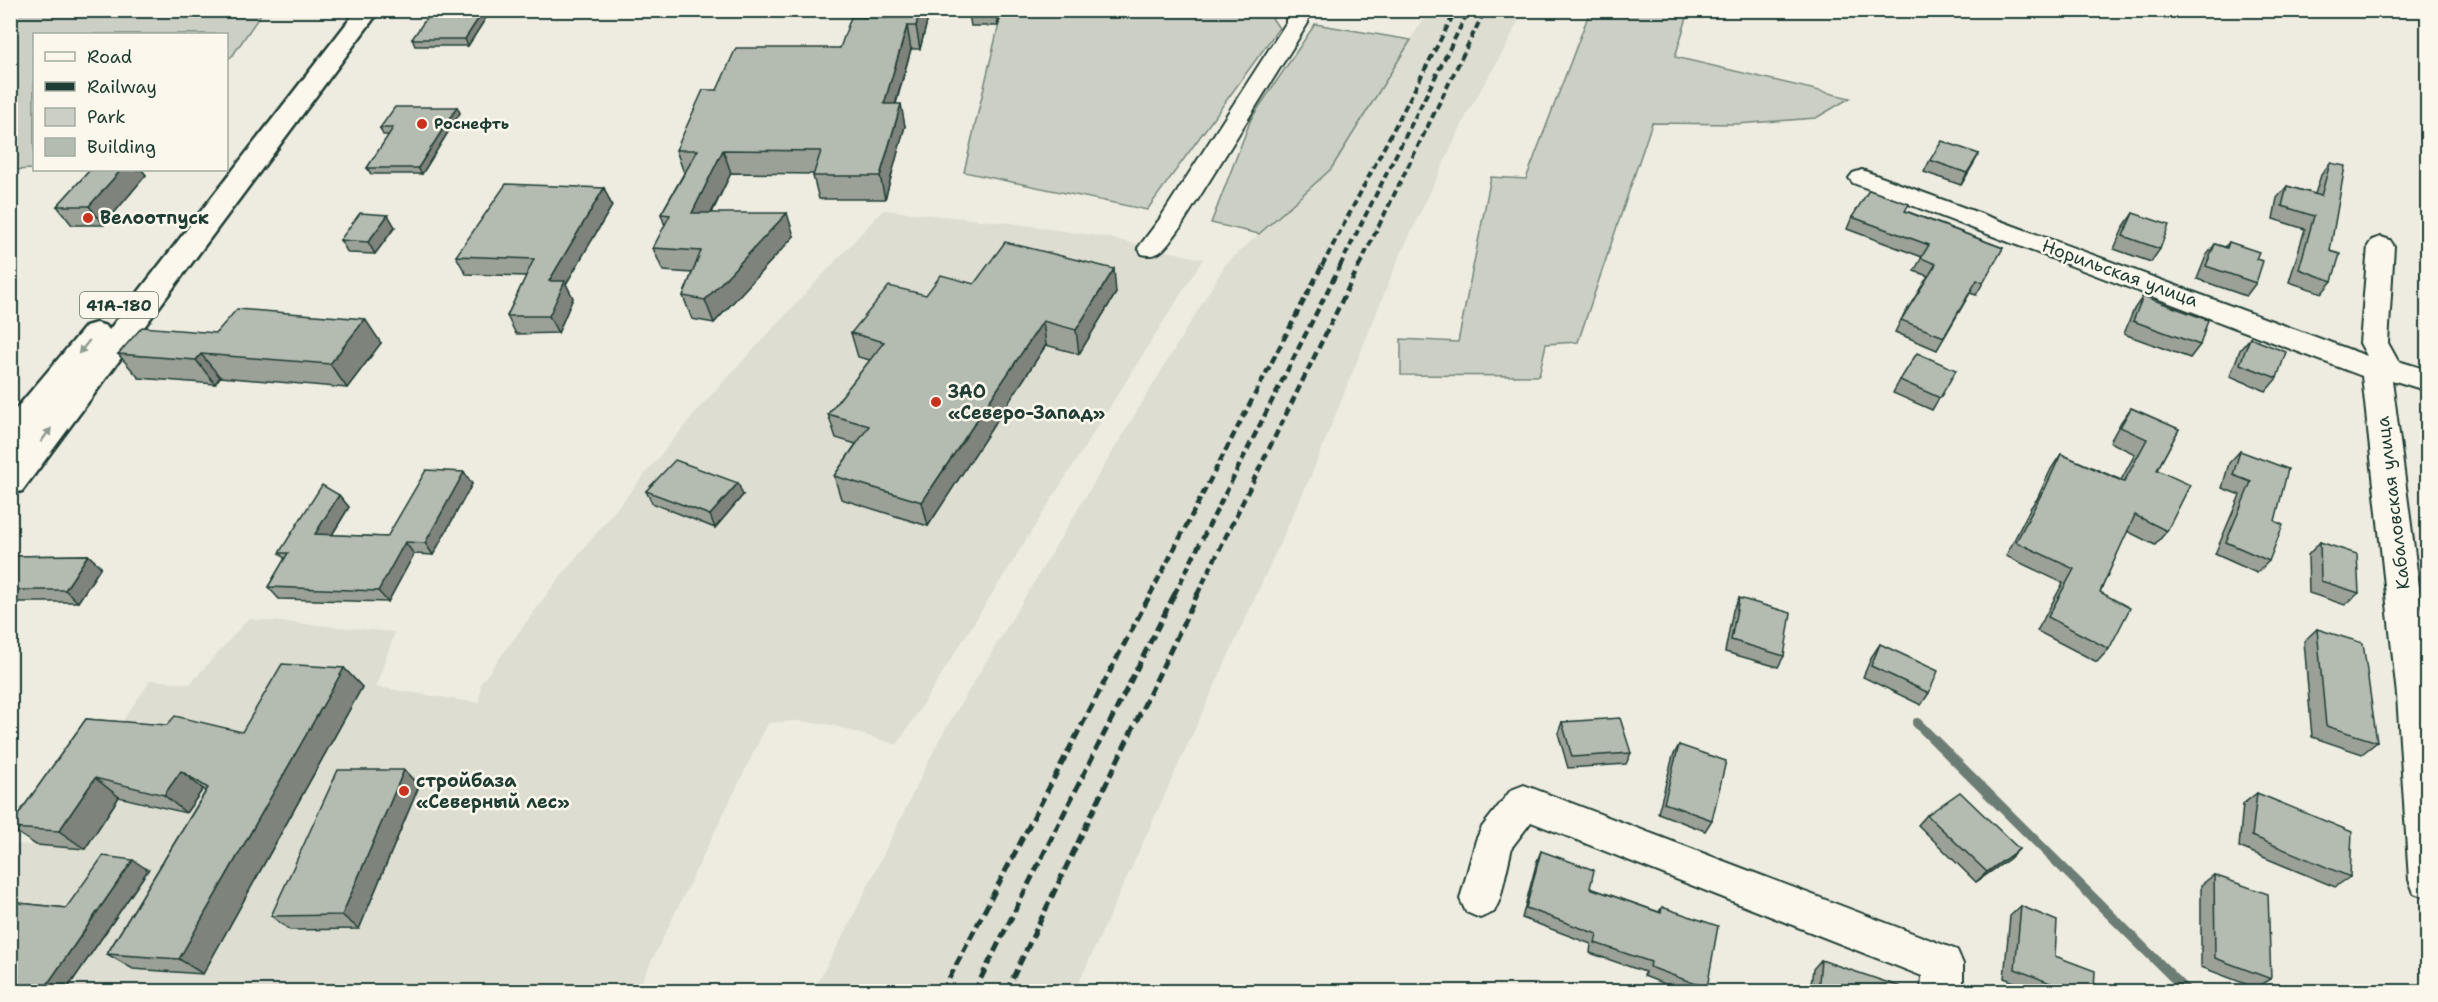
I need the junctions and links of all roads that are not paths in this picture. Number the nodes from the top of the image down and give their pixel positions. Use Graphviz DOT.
graph roads {
  1 [pos="346,10"];
  2 [pos="369,10"];
  3 [pos="1294,10"];
  4 [pos="228,165"];
  5 [pos="224,171"];
  6 [pos="1862,178"];
  7 [pos="2381,246"];
  8 [pos="1151,248"];
  9 [pos="2382,369"];
  10 [pos="2427,381"];
  11 [pos="10,438"];
  12 [pos="10,482"];
  13 [pos="2421,699"];
  14 [pos="2427,880"];
  15 [pos="1480,899"];
  16 [pos="1941,992"];
  1 -- 4 [label="main road, 41А-180"];
  12 -- 2 [label="main road, 41А-180, one-way"];
  3 -- 8 [label="street"];
  5 -- 11 [label="main road, 41А-180, one-way"];
  6 -- 9 [label="street, Норильская улица"];
  7 -- 9 [label="street, Кабаловская улица"];
  9 -- 10 [label="street, Норильская улица"];
  9 -- 13 [label="street, Кабаловская улица"];
  13 -- 14 [label="street, Кабаловская улица"];
  15 -- 16 [label="street"];
}
